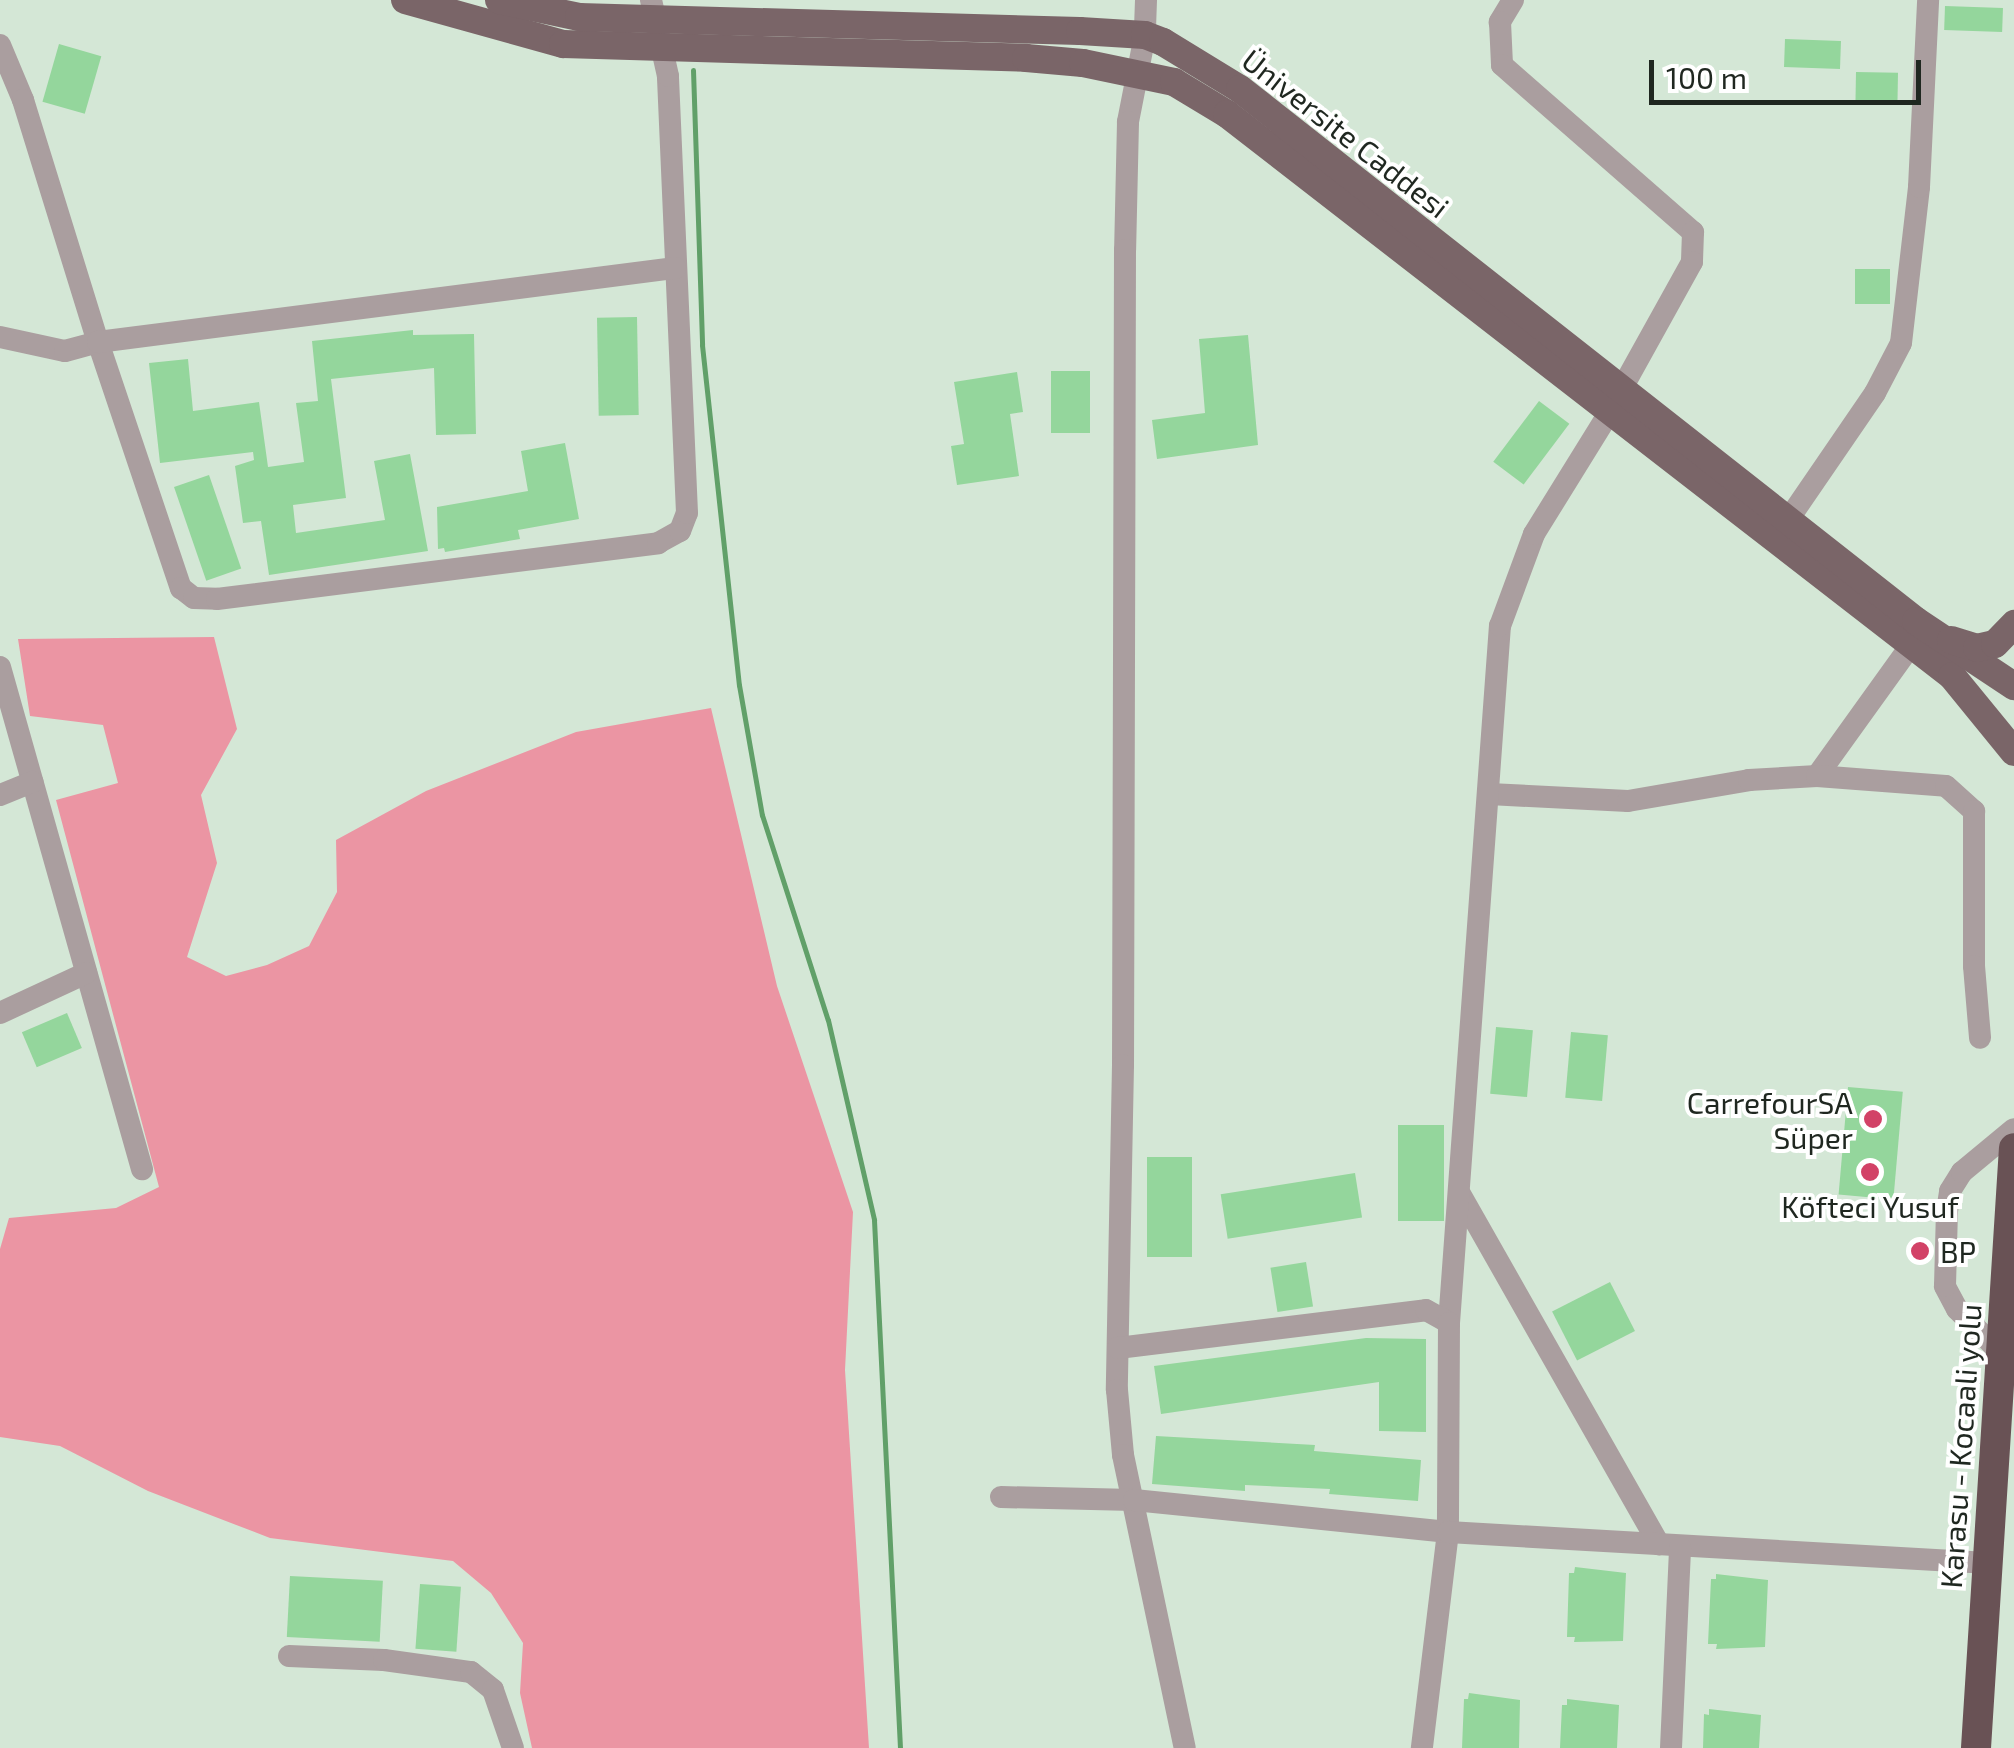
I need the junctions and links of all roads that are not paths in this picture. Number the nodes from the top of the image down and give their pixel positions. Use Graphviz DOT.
graph roads {
  1 [pos="405,0"];
  2 [pos="499,0"];
  3 [pos="1146,0"];
  4 [pos="1513,0"];
  5 [pos="1928,0"];
  6 [pos="714,9"];
  7 [pos="652,10"];
  8 [pos="1145,36"];
  9 [pos="0,44"];
  10 [pos="659,48"];
  11 [pos="715,49"];
  12 [pos="1137,76"];
  13 [pos="675,268"];
  14 [pos="0,337"];
  15 [pos="98,342"];
  16 [pos="1615,402"];
  17 [pos="1788,520"];
  18 [pos="2014,624"];
  19 [pos="1923,640"];
  20 [pos="0,667"];
  21 [pos="2014,686"];
  22 [pos="2014,752"];
  23 [pos="1817,776"];
  24 [pos="33,782"];
  25 [pos="1489,794"];
  26 [pos="0,795"];
  27 [pos="86,974"];
  28 [pos="0,1013"];
  29 [pos="1980,1038"];
  30 [pos="2014,1128"];
  31 [pos="2014,1148"];
  32 [pos="142,1169"];
  33 [pos="1460,1194"];
  34 [pos="1449,1323"];
  35 [pos="1118,1348"];
  36 [pos="2001,1354"];
  37 [pos="1001,1497"];
  38 [pos="1134,1500"];
  39 [pos="1448,1532"];
  40 [pos="1669,1546"];
  41 [pos="1988,1563"];
  42 [pos="290,1656"];
  43 [pos="513,1748"];
  44 [pos="1185,1748"];
  45 [pos="1422,1748"];
  46 [pos="1671,1748"];
  47 [pos="1976,1748"];
  1 -- 10 [label="main road"];
  2 -- 7 [label="main road, Üniversite Caddesi"];
  3 -- 8 [label="street"];
  4 -- 16 [label="street"];
  5 -- 17 [label="street"];
  6 -- 7 [label="main road, Üniversite Caddesi"];
  6 -- 8 [label="main road, Üniversite Caddesi"];
  6 -- 11 [label="street"];
  7 -- 10 [label="street"];
  8 -- 12 [label="street"];
  8 -- 16 [label="main road, Üniversite Caddesi"];
  9 -- 15 [label="street"];
  10 -- 11 [label="main road"];
  10 -- 13 [label="street"];
  11 -- 12 [label="main road"];
  12 -- 16 [label="main road"];
  12 -- 35 [label="street"];
  13 -- 15 [label="street"];
  13 -- 15 [label="street"];
  14 -- 15 [label="street"];
  16 -- 17 [label="main road, Üniversite Caddesi"];
  16 -- 19 [label="main road"];
  16 -- 25 [label="street"];
  17 -- 19 [label="main road, Üniversite Caddesi"];
  18 -- 19 [label="main road"];
  19 -- 21 [label="main road, Üniversite Caddesi"];
  19 -- 22 [label="main road"];
  19 -- 23 [label="street"];
  20 -- 24 [label="street"];
  23 -- 25 [label="street"];
  23 -- 29 [label="street"];
  24 -- 26 [label="street"];
  24 -- 27 [label="street"];
  25 -- 33 [label="street"];
  27 -- 28 [label="street"];
  27 -- 32 [label="street"];
  30 -- 36 [label="street"];
  31 -- 36 [label="highway, Karasu - Kocaali yolu"];
  33 -- 34 [label="street"];
  33 -- 40 [label="street"];
  34 -- 35 [label="street"];
  34 -- 39 [label="street"];
  35 -- 38 [label="street"];
  36 -- 41 [label="highway, Karasu - Kocaali yolu"];
  37 -- 38 [label="street"];
  38 -- 39 [label="street"];
  38 -- 44 [label="street"];
  39 -- 40 [label="street"];
  39 -- 45 [label="street"];
  40 -- 41 [label="street"];
  40 -- 46 [label="street"];
  41 -- 47 [label="highway, Karasu - Kocaali yolu"];
  42 -- 43 [label="street"];
}
